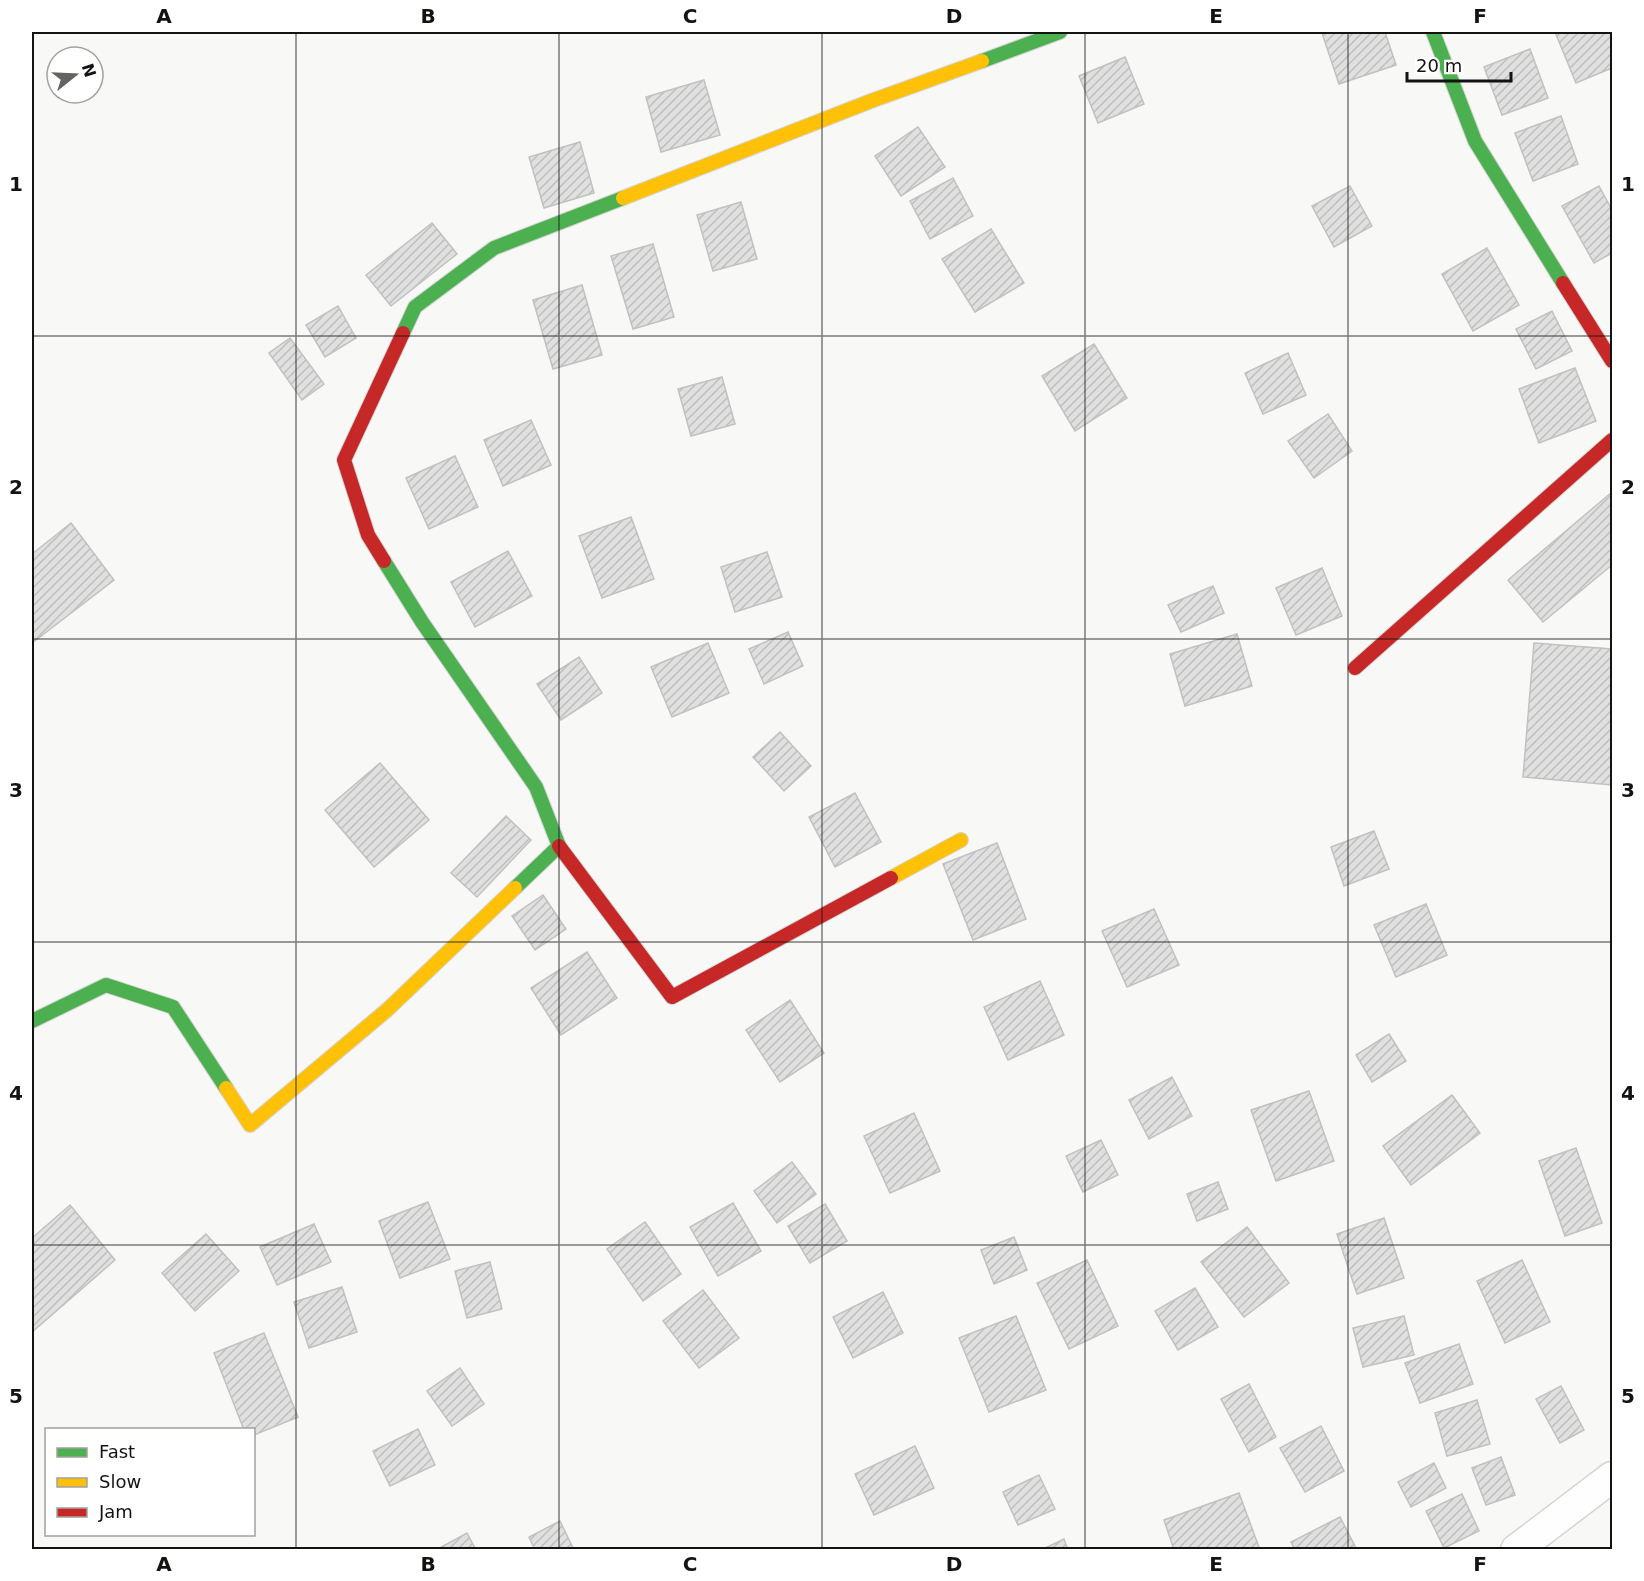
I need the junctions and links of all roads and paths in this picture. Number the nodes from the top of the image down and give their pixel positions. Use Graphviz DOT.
graph roads {
  1 [pos="1060,32"];
  2 [pos="1433,32"];
  3 [pos="1612,361"];
  4 [pos="1612,440"];
  5 [pos="1355,668"];
  6 [pos="961,840"];
  7 [pos="559,846"];
  8 [pos="32,1022"];
  9 [pos="1612,1477"];
  10 [pos="1516,1550"];
  1 -- 7 [label="street"];
  2 -- 3 [label="street"];
  4 -- 5 [label="street"];
  6 -- 7 [label="street"];
  7 -- 8 [label="street"];
  9 -- 10 [label="street"];
}
